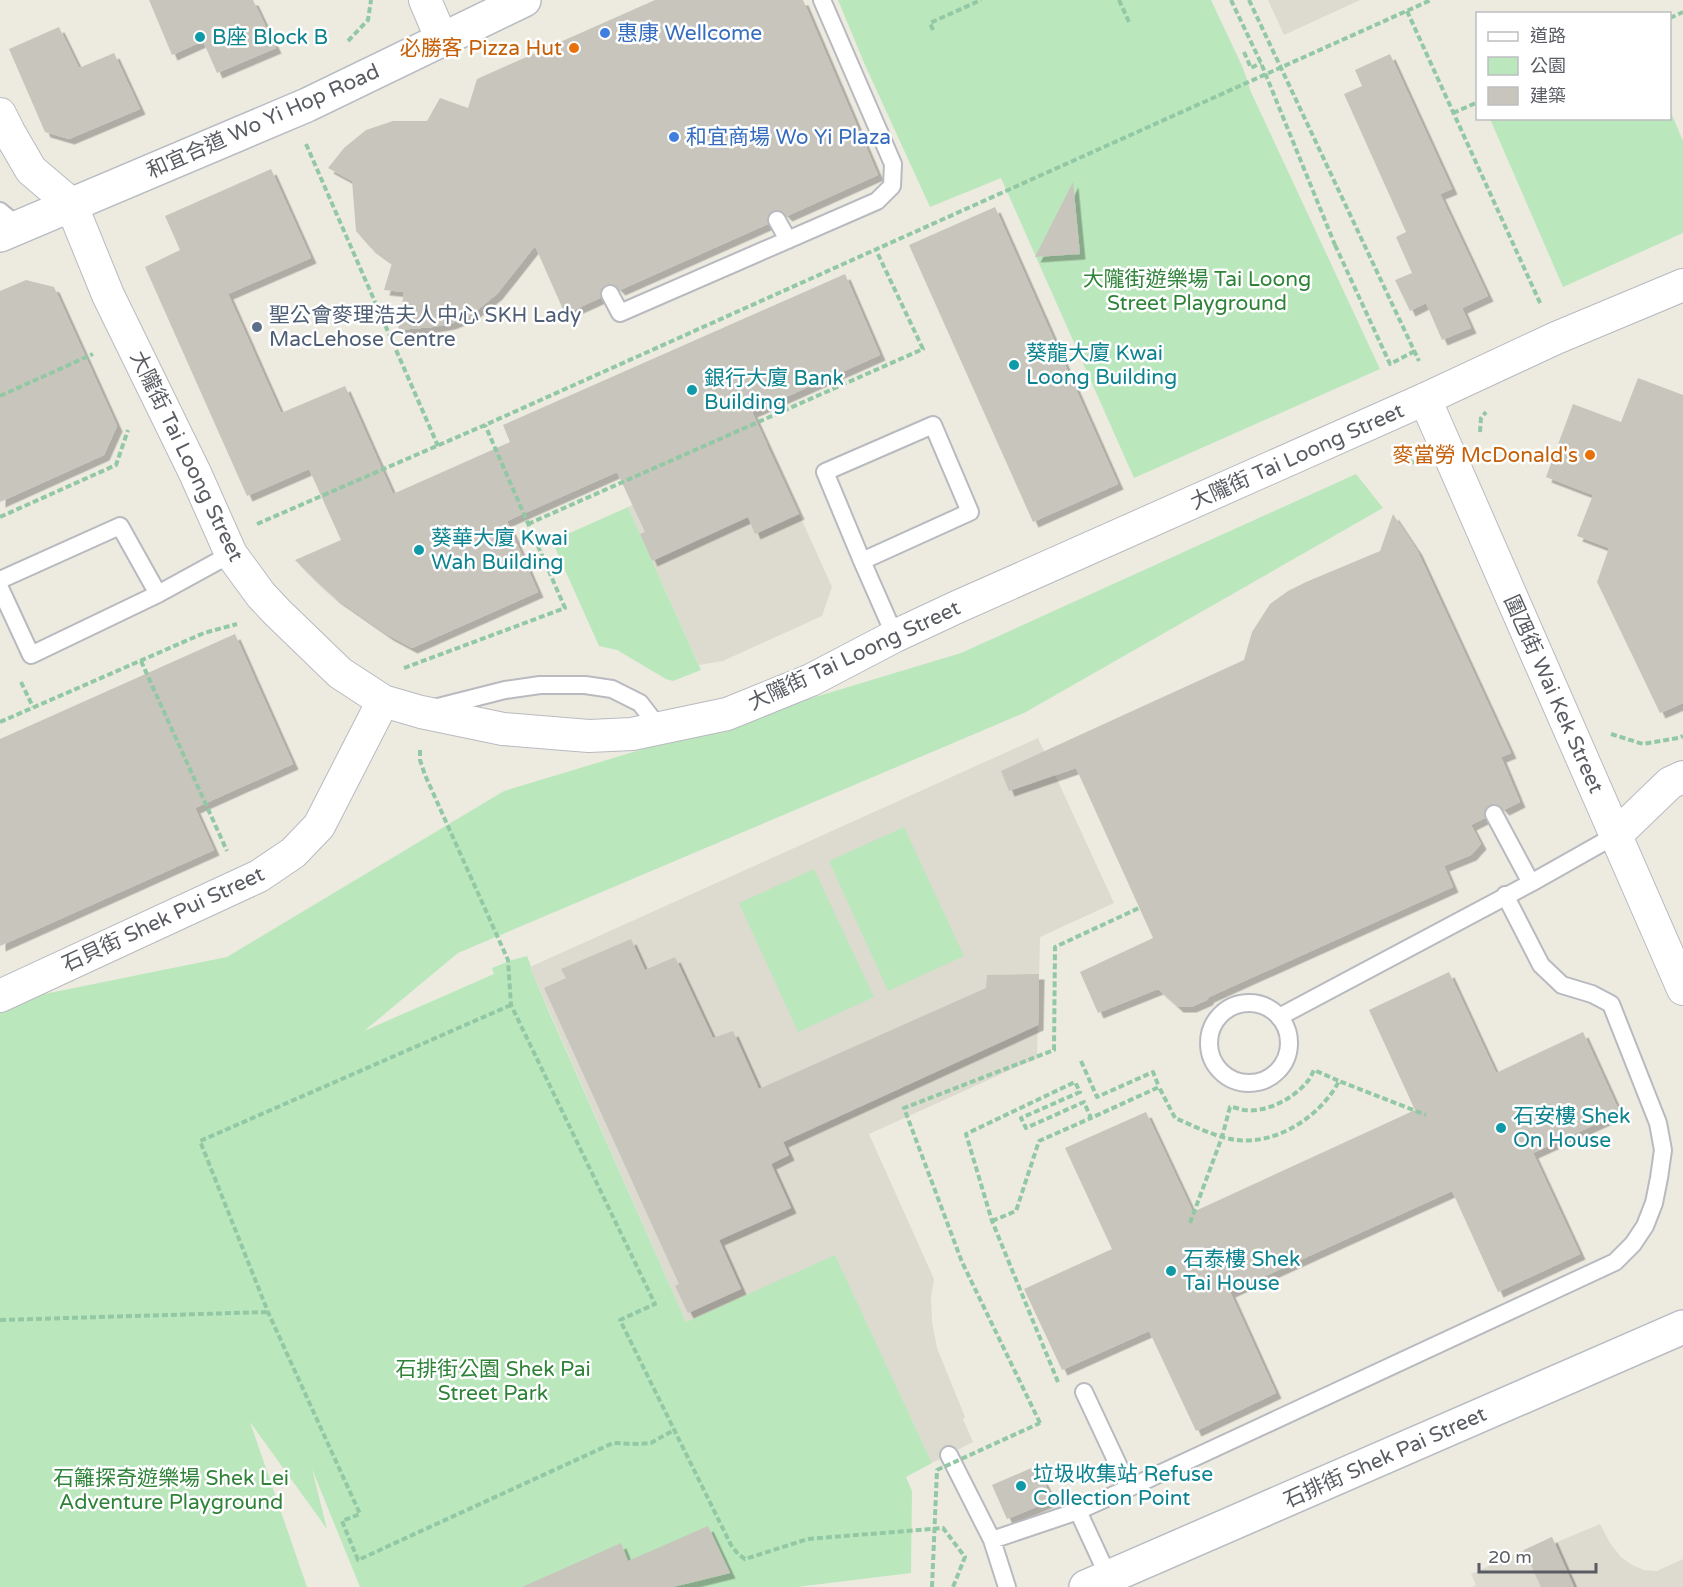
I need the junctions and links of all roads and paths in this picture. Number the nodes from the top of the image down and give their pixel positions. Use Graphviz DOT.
graph roads {
  1 [pos="371,0"];
  2 [pos="425,0"];
  3 [pos="524,0"];
  4 [pos="822,0"];
  5 [pos="981,0"];
  6 [pos="1119,0"];
  7 [pos="1231,0"];
  8 [pos="1249,0"];
  9 [pos="1431,0"];
  10 [pos="1407,11"];
  11 [pos="1129,22"];
  12 [pos="933,30"];
  13 [pos="442,40"];
  14 [pos="348,41"];
  15 [pos="1244,52"];
  16 [pos="1261,63"];
  17 [pos="1280,68"];
  18 [pos="1476,103"];
  19 [pos="294,110"];
  20 [pos="1453,113"];
  21 [pos="0,114"];
  22 [pos="71,204"];
  23 [pos="777,220"];
  24 [pos="6,225"];
  25 [pos="788,240"];
  26 [pos="876,250"];
  27 [pos="1683,285"];
  28 [pos="610,294"];
  29 [pos="1545,314"];
  30 [pos="1415,351"];
  31 [pos="93,354"];
  32 [pos="1424,384"];
  33 [pos="0,396"];
  34 [pos="1488,409"];
  35 [pos="485,425"];
  36 [pos="128,430"];
  37 [pos="1480,435"];
  38 [pos="438,446"];
  39 [pos="0,517"];
  40 [pos="528,524"];
  41 [pos="253,526"];
  42 [pos="231,554"];
  43 [pos="862,561"];
  44 [pos="0,580"];
  45 [pos="0,588"];
  46 [pos="158,594"];
  47 [pos="230,625"];
  48 [pos="895,636"];
  49 [pos="141,661"];
  50 [pos="394,672"];
  51 [pos="383,701"];
  52 [pos="421,712"];
  53 [pos="0,722"];
  54 [pos="660,729"];
  55 [pos="1608,733"];
  56 [pos="1683,736"];
  57 [pos="420,750"];
  58 [pos="1683,777"];
  59 [pos="1494,814"];
  60 [pos="1616,836"];
  61 [pos="228,855"];
  62 [pos="1532,883"];
  63 [pos="1506,896"];
  64 [pos="1139,908"];
  65 [pos="1683,989"];
  66 [pos="0,996"];
  67 [pos="511,1005"];
  68 [pos="1279,1017"];
  69 [pos="1081,1061"];
  70 [pos="1339,1081"];
  71 [pos="1159,1087"];
  72 [pos="1426,1115"];
  73 [pos="1091,1118"];
  74 [pos="1222,1137"];
  75 [pos="992,1221"];
  76 [pos="1190,1223"];
  77 [pos="268,1312"];
  78 [pos="0,1320"];
  79 [pos="1683,1327"];
  80 [pos="1084,1392"];
  81 [pos="674,1430"];
  82 [pos="949,1455"];
  83 [pos="1129,1488"];
  84 [pos="1078,1511"];
  85 [pos="992,1540"];
  86 [pos="1098,1582"];
  87 [pos="932,1587"];
  88 [pos="953,1587"];
  89 [pos="1007,1587"];
  1 -- 14 [label="path"];
  2 -- 13 [label="street"];
  3 -- 13 [label="street, 和宜合道 Wo Yi Hop Road"];
  4 -- 25 [label="lane"];
  5 -- 12 [label="path"];
  6 -- 11 [label="path"];
  7 -- 16 [label="path, bridge"];
  8 -- 17 [label="path"];
  9 -- 10 [label="path"];
  10 -- 17 [label="path"];
  10 -- 20 [label="path"];
  13 -- 19 [label="street, 和宜合道 Wo Yi Hop Road"];
  15 -- 16 [label="path"];
  16 -- 30 [label="path, bridge"];
  17 -- 26 [label="path"];
  17 -- 30 [label="path"];
  18 -- 20 [label="path"];
  19 -- 22 [label="street, 和宜合道 Wo Yi Hop Road"];
  19 -- 38 [label="path"];
  20 -- 29 [label="path"];
  21 -- 22 [label="street"];
  22 -- 24 [label="street, 和宜合道 Wo Yi Hop Road"];
  22 -- 42 [label="street, 大隴街 Tai Loong Street"];
  23 -- 25 [label="lane"];
  25 -- 28 [label="lane"];
  26 -- 35 [label="path"];
  26 -- 40 [label="path"];
  27 -- 32 [label="street, 大隴街 Tai Loong Street"];
  30 -- 32 [label="path"];
  31 -- 33 [label="path"];
  32 -- 48 [label="street, 大隴街 Tai Loong Street"];
  32 -- 60 [label="street, 圍乪街 Wai Kek Street"];
  34 -- 37 [label="path"];
  35 -- 38 [label="path"];
  35 -- 40 [label="path"];
  36 -- 39 [label="path"];
  38 -- 41 [label="path"];
  40 -- 50 [label="path"];
  42 -- 46 [label="lane"];
  42 -- 51 [label="street, 大隴街 Tai Loong Street"];
  43 -- 43 [label="lane"];
  43 -- 48 [label="lane"];
  44 -- 46 [label="lane"];
  45 -- 46 [label="lane"];
  47 -- 49 [label="path"];
  48 -- 54 [label="street, 大隴街 Tai Loong Street"];
  49 -- 53 [label="path"];
  49 -- 61 [label="path"];
  51 -- 52 [label="street, 大隴街 Tai Loong Street"];
  51 -- 66 [label="street, 石貝街 Shek Pui Street"];
  52 -- 54 [label="street, 大隴街 Tai Loong Street"];
  52 -- 54 [label="lane"];
  55 -- 56 [label="path"];
  57 -- 67 [label="path"];
  58 -- 60 [label="street"];
  59 -- 62 [label="lane"];
  60 -- 62 [label="lane"];
  60 -- 65 [label="street, 圍乪街 Wai Kek Street"];
  62 -- 63 [label="lane"];
  63 -- 68 [label="lane"];
  63 -- 83 [label="lane"];
  64 -- 87 [label="path, bridge"];
  67 -- 77 [label="path"];
  67 -- 81 [label="path"];
  68 -- 68 [label="lane"];
  69 -- 71 [label="path"];
  70 -- 72 [label="path"];
  70 -- 74 [label="path"];
  70 -- 74 [label="path"];
  71 -- 73 [label="path"];
  71 -- 74 [label="path"];
  73 -- 75 [label="path"];
  73 -- 75 [label="path"];
  74 -- 76 [label="path"];
  75 -- 80 [label="path"];
  77 -- 78 [label="path"];
  77 -- 81 [label="path"];
  79 -- 86 [label="street, 石排街 Shek Pai Street"];
  80 -- 83 [label="lane"];
  81 -- 88 [label="path"];
  82 -- 85 [label="lane"];
  83 -- 84 [label="lane"];
  84 -- 85 [label="lane"];
  84 -- 86 [label="lane"];
  85 -- 89 [label="lane"];
}
